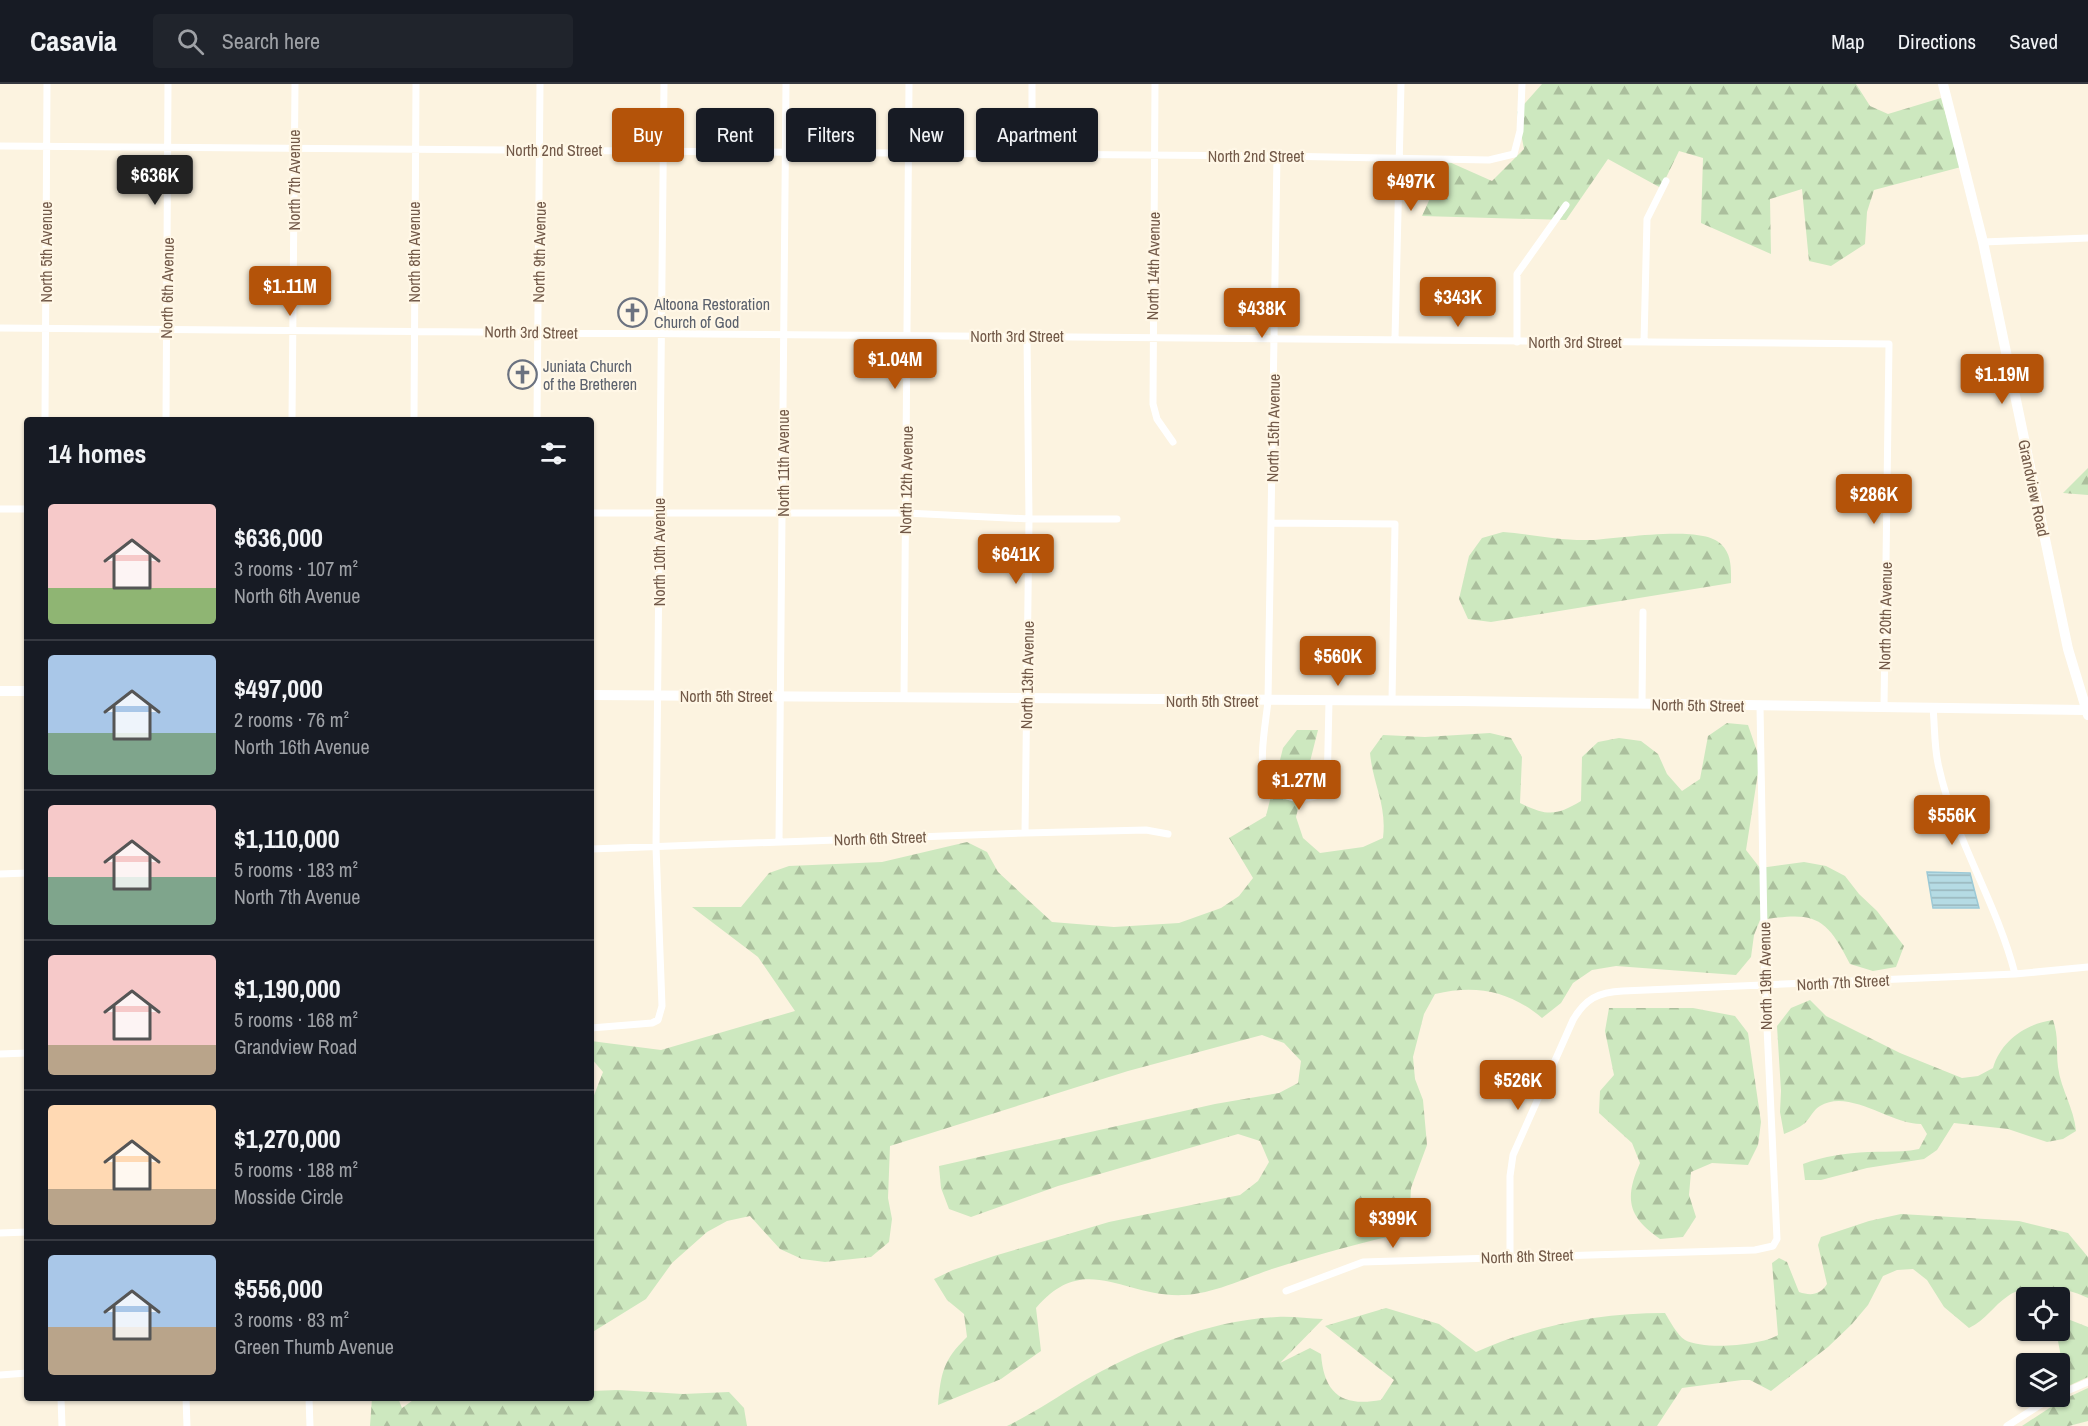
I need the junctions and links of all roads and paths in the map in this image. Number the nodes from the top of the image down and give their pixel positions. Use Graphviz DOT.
graph roads {
  1 [pos="47,84"];
  2 [pos="168,84"];
  3 [pos="295,84"];
  4 [pos="416,84"];
  5 [pos="540,84"];
  6 [pos="664,84"];
  7 [pos="786,84"];
  8 [pos="909,84"];
  9 [pos="1032,84"];
  10 [pos="1155,84"];
  11 [pos="1401,84"];
  12 [pos="1522,84"];
  13 [pos="1943,84"];
  14 [pos="664,108"];
  15 [pos="786,108"];
  16 [pos="909,108"];
  17 [pos="1032,108"];
  18 [pos="47,145"];
  19 [pos="0,146"];
  20 [pos="168,147"];
  21 [pos="415,149"];
  22 [pos="295,150"];
  23 [pos="540,150"];
  24 [pos="612,151"];
  25 [pos="684,151"];
  26 [pos="786,152"];
  27 [pos="1098,155"];
  28 [pos="1155,156"];
  29 [pos="1277,156"];
  30 [pos="1400,158"];
  31 [pos="663,162"];
  32 [pos="909,162"];
  33 [pos="1666,181"];
  34 [pos="1566,205"];
  35 [pos="2088,238"];
  36 [pos="1983,242"];
  37 [pos="0,328"];
  38 [pos="45,328"];
  39 [pos="166,329"];
  40 [pos="293,330"];
  41 [pos="414,330"];
  42 [pos="538,332"];
  43 [pos="659,333"];
  44 [pos="784,335"];
  45 [pos="908,335"];
  46 [pos="1027,336"];
  47 [pos="1152,336"];
  48 [pos="1275,337"];
  49 [pos="1395,339"];
  50 [pos="1517,342"];
  51 [pos="1644,342"];
  52 [pos="1889,344"];
  53 [pos="45,417"];
  54 [pos="166,417"];
  55 [pos="292,417"];
  56 [pos="414,417"];
  57 [pos="537,417"];
  58 [pos="1173,442"];
  59 [pos="0,509"];
  60 [pos="24,509"];
  61 [pos="594,513"];
  62 [pos="906,513"];
  63 [pos="659,514"];
  64 [pos="783,514"];
  65 [pos="1029,519"];
  66 [pos="1117,519"];
  67 [pos="1272,523"];
  68 [pos="1643,612"];
  69 [pos="0,691"];
  70 [pos="24,691"];
  71 [pos="594,695"];
  72 [pos="657,696"];
  73 [pos="780,696"];
  74 [pos="904,696"];
  75 [pos="1028,699"];
  76 [pos="1268,701"];
  77 [pos="1329,701"];
  78 [pos="1392,701"];
  79 [pos="1642,704"];
  80 [pos="1760,706"];
  81 [pos="1884,707"];
  82 [pos="1933,708"];
  83 [pos="2087,713"];
  84 [pos="1024,833"];
  85 [pos="1168,834"];
  86 [pos="779,842"];
  87 [pos="656,847"];
  88 [pos="594,849"];
  89 [pos="24,873"];
  90 [pos="0,874"];
  91 [pos="2088,967"];
  92 [pos="2015,974"];
  93 [pos="1765,985"];
  94 [pos="594,1028"];
  95 [pos="24,1053"];
  96 [pos="0,1054"];
  97 [pos="24,1232"];
  98 [pos="0,1233"];
  99 [pos="1773,1246"];
  100 [pos="1510,1256"];
  101 [pos="1286,1291"];
  102 [pos="24,1373"];
  103 [pos="0,1375"];
  104 [pos="2088,1382"];
  105 [pos="2070,1390"];
  106 [pos="61,1401"];
  107 [pos="186,1401"];
  108 [pos="309,1401"];
  109 [pos="2037,1407"];
  110 [pos="62,1426"];
  111 [pos="187,1426"];
  112 [pos="310,1426"];
  113 [pos="2007,1426"];
  1 -- 18 [label="street, North 5th Avenue"];
  2 -- 20 [label="street, North 6th Avenue"];
  3 -- 22 [label="street, North 7th Avenue"];
  4 -- 21 [label="street, North 8th Avenue"];
  5 -- 23 [label="street, North 9th Avenue"];
  6 -- 14 [label="street, North 10th Avenue"];
  7 -- 15 [label="street, North 11th Avenue"];
  8 -- 16 [label="street, North 12th Avenue"];
  9 -- 17 [label="street"];
  10 -- 28 [label="street, North 14th Avenue"];
  11 -- 30 [label="street"];
  12 -- 30 [label="street, North 2nd Street"];
  13 -- 36 [label="street, Grandview Road"];
  18 -- 19 [label="street, North 2nd Street"];
  18 -- 20 [label="street, North 2nd Street"];
  18 -- 38 [label="street, North 5th Avenue"];
  20 -- 22 [label="street, North 2nd Street"];
  20 -- 39 [label="street, North 6th Avenue"];
  21 -- 22 [label="street, North 2nd Street"];
  21 -- 23 [label="street, North 2nd Street"];
  21 -- 41 [label="street, North 8th Avenue"];
  22 -- 40 [label="street, North 7th Avenue"];
  23 -- 24 [label="street, North 2nd Street"];
  23 -- 42 [label="street, North 9th Avenue"];
  25 -- 26 [label="street, North 2nd Street"];
  26 -- 44 [label="street, North 11th Avenue"];
  27 -- 28 [label="street, North 2nd Street"];
  28 -- 29 [label="street, North 2nd Street"];
  28 -- 47 [label="street, North 14th Avenue"];
  29 -- 30 [label="street, North 2nd Street"];
  29 -- 48 [label="street, North 15th Avenue"];
  30 -- 49 [label="street"];
  31 -- 43 [label="street, North 10th Avenue"];
  32 -- 45 [label="street, North 12th Avenue"];
  33 -- 51 [label="street"];
  34 -- 50 [label="street"];
  35 -- 36 [label="street"];
  36 -- 83 [label="street, Grandview Road"];
  37 -- 38 [label="street, North 3rd Street"];
  38 -- 39 [label="street, North 3rd Street"];
  38 -- 53 [label="street, North 5th Avenue"];
  39 -- 40 [label="street, North 3rd Street"];
  39 -- 54 [label="street, North 6th Avenue"];
  40 -- 41 [label="street, North 3rd Street"];
  40 -- 55 [label="street, North 7th Avenue"];
  41 -- 42 [label="street, North 3rd Street"];
  41 -- 56 [label="street, North 8th Avenue"];
  42 -- 43 [label="street, North 3rd Street"];
  42 -- 57 [label="street, North 9th Avenue"];
  43 -- 44 [label="street, North 3rd Street"];
  43 -- 63 [label="street, North 10th Avenue"];
  44 -- 45 [label="street, North 3rd Street"];
  44 -- 64 [label="street, North 11th Avenue"];
  45 -- 46 [label="street, North 3rd Street"];
  45 -- 62 [label="street, North 12th Avenue"];
  46 -- 47 [label="street, North 3rd Street"];
  46 -- 65 [label="street, North 13th Avenue"];
  47 -- 48 [label="street, North 3rd Street"];
  47 -- 58 [label="street, North 14th Avenue"];
  48 -- 49 [label="street, North 3rd Street"];
  48 -- 67 [label="street, North 15th Avenue"];
  49 -- 50 [label="street, North 3rd Street"];
  50 -- 51 [label="street, North 3rd Street"];
  51 -- 52 [label="street, North 3rd Street"];
  52 -- 81 [label="street, North 20th Avenue"];
  59 -- 60 [label="street"];
  61 -- 63 [label="street"];
  62 -- 64 [label="street"];
  62 -- 65 [label="street"];
  62 -- 74 [label="street, North 12th Avenue"];
  63 -- 64 [label="street"];
  63 -- 72 [label="street, North 10th Avenue"];
  64 -- 73 [label="street, North 11th Avenue"];
  65 -- 66 [label="street"];
  65 -- 75 [label="street, North 13th Avenue"];
  67 -- 76 [label="street, North 15th Avenue"];
  67 -- 78 [label="street"];
  68 -- 79 [label="street"];
  69 -- 70 [label="street"];
  71 -- 72 [label="street, North 5th Street"];
  72 -- 73 [label="street, North 5th Street"];
  72 -- 87 [label="street, North 10th Avenue"];
  73 -- 74 [label="street, North 5th Street"];
  73 -- 86 [label="street, North 11th Avenue"];
  74 -- 75 [label="street, North 5th Street"];
  75 -- 76 [label="street, North 5th Street"];
  75 -- 84 [label="street, North 13th Avenue"];
  76 -- 77 [label="street, North 5th Street"];
  76 -- 77 [label="street, North 15th Avenue"];
  77 -- 78 [label="street, North 5th Street"];
  78 -- 79 [label="street, North 5th Street"];
  79 -- 80 [label="street, North 5th Street"];
  80 -- 81 [label="street, North 5th Street"];
  80 -- 93 [label="street, North 19th Avenue"];
  81 -- 82 [label="street, North 5th Street"];
  82 -- 83 [label="street, North 5th Street"];
  82 -- 92 [label="street"];
  84 -- 85 [label="street, North 6th Street"];
  84 -- 86 [label="street, North 6th Street"];
  86 -- 87 [label="street, North 6th Street"];
  87 -- 88 [label="street, North 6th Street"];
  87 -- 94 [label="street, North 10th Avenue"];
  89 -- 90 [label="street"];
  91 -- 92 [label="street, North 7th Street"];
  92 -- 93 [label="street, North 7th Street"];
  93 -- 99 [label="street, North 19th Avenue"];
  93 -- 100 [label="street, North 7th Street"];
  95 -- 96 [label="street"];
  97 -- 98 [label="street"];
  99 -- 100 [label="street, North 8th Street"];
  100 -- 101 [label="street, North 8th Street"];
  102 -- 103 [label="street"];
  104 -- 105 [label="street"];
  106 -- 110 [label="street"];
  107 -- 111 [label="street"];
  108 -- 112 [label="street"];
  109 -- 113 [label="street"];
}
